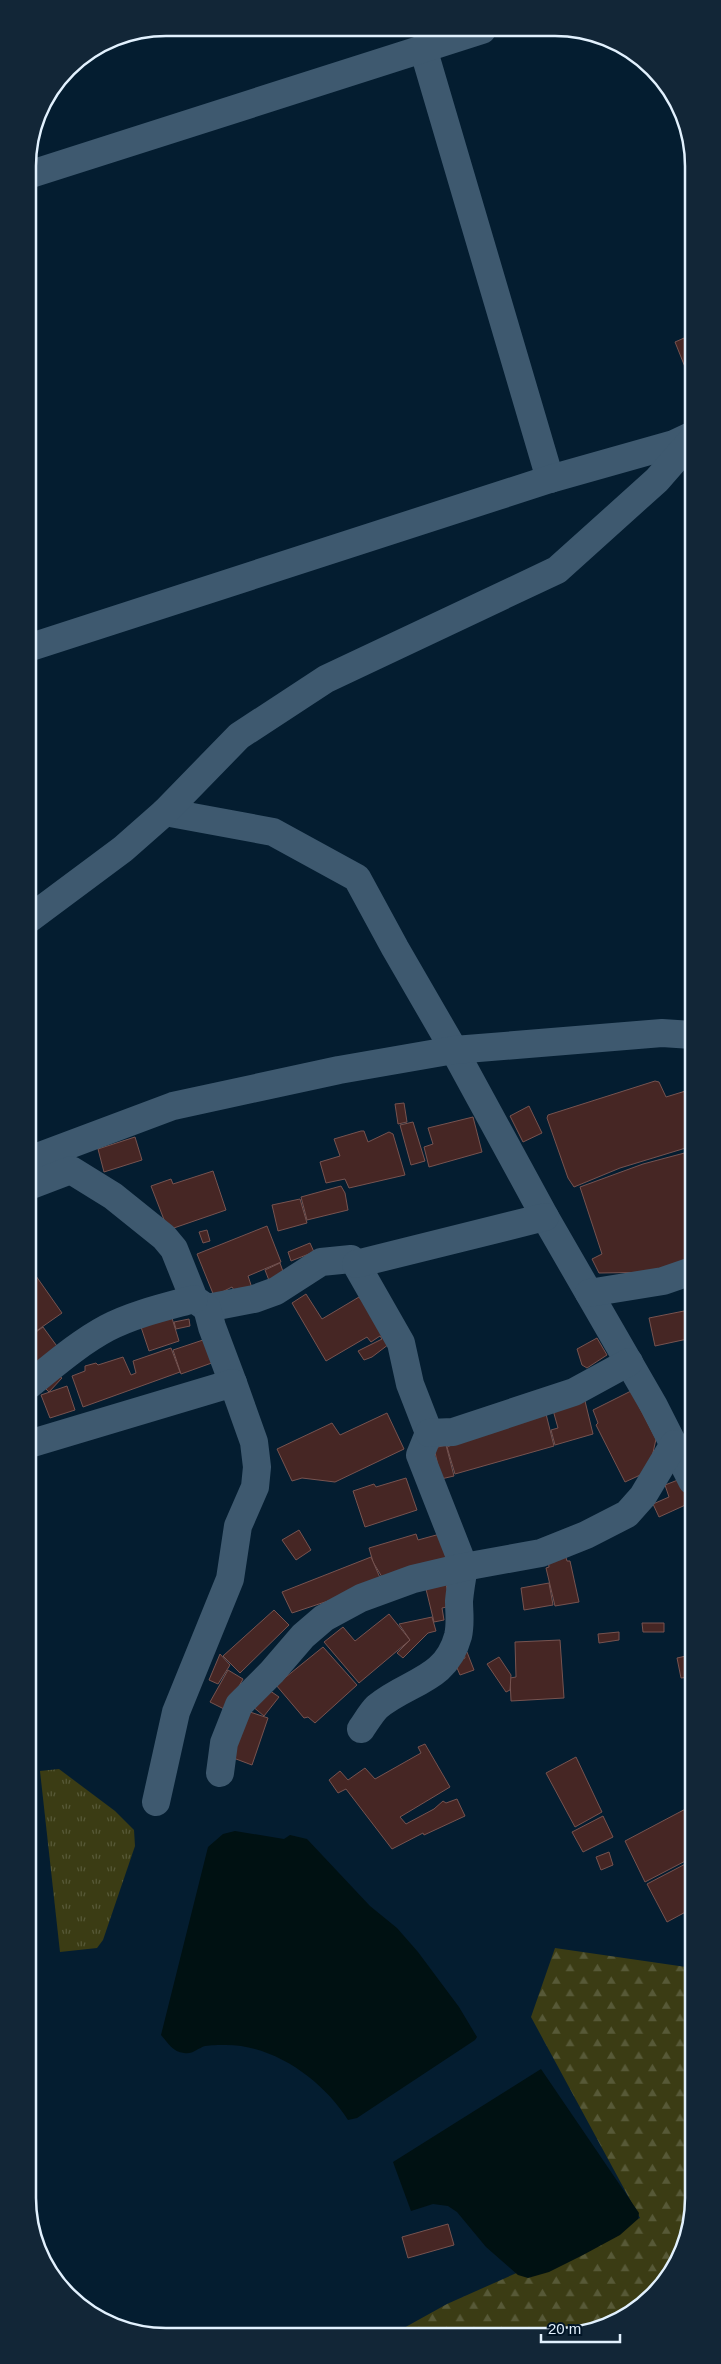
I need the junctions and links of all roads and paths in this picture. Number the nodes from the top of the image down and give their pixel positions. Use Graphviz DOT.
graph roads {
  1 [pos="462,36"];
  2 [pos="423,48"];
  3 [pos="37,172"];
  4 [pos="685,439"];
  5 [pos="685,448"];
  6 [pos="550,479"];
  7 [pos="37,645"];
  8 [pos="165,812"];
  9 [pos="37,913"];
  10 [pos="685,1034"];
  11 [pos="454,1050"];
  12 [pos="37,1157"];
  13 [pos="36,1183"];
  14 [pos="545,1217"];
  15 [pos="356,1264"];
  16 [pos="684,1274"];
  17 [pos="589,1293"];
  18 [pos="201,1304"];
  19 [pos="629,1362"];
  20 [pos="36,1379"];
  21 [pos="233,1383"];
  22 [pos="429,1433"];
  23 [pos="36,1442"];
  24 [pos="674,1444"];
  25 [pos="684,1465"];
  26 [pos="464,1567"];
  27 [pos="361,1729"];
  28 [pos="220,1774"];
  29 [pos="156,1802"];
  1 -- 2 [label="street"];
  2 -- 3 [label="street"];
  2 -- 6 [label="street"];
  4 -- 6 [label="street"];
  5 -- 8 [label="street"];
  6 -- 7 [label="street"];
  8 -- 9 [label="street"];
  8 -- 11 [label="street"];
  10 -- 11 [label="street"];
  11 -- 12 [label="street"];
  11 -- 14 [label="street"];
  13 -- 18 [label="street"];
  14 -- 15 [label="street"];
  14 -- 17 [label="street"];
  15 -- 18 [label="street"];
  15 -- 22 [label="street"];
  16 -- 17 [label="street"];
  17 -- 19 [label="street"];
  18 -- 20 [label="street"];
  18 -- 21 [label="street"];
  19 -- 22 [label="street"];
  19 -- 24 [label="street"];
  21 -- 23 [label="street"];
  21 -- 29 [label="street"];
  22 -- 26 [label="street"];
  24 -- 25 [label="street"];
  24 -- 26 [label="street"];
  26 -- 27 [label="street"];
  26 -- 28 [label="street"];
}
